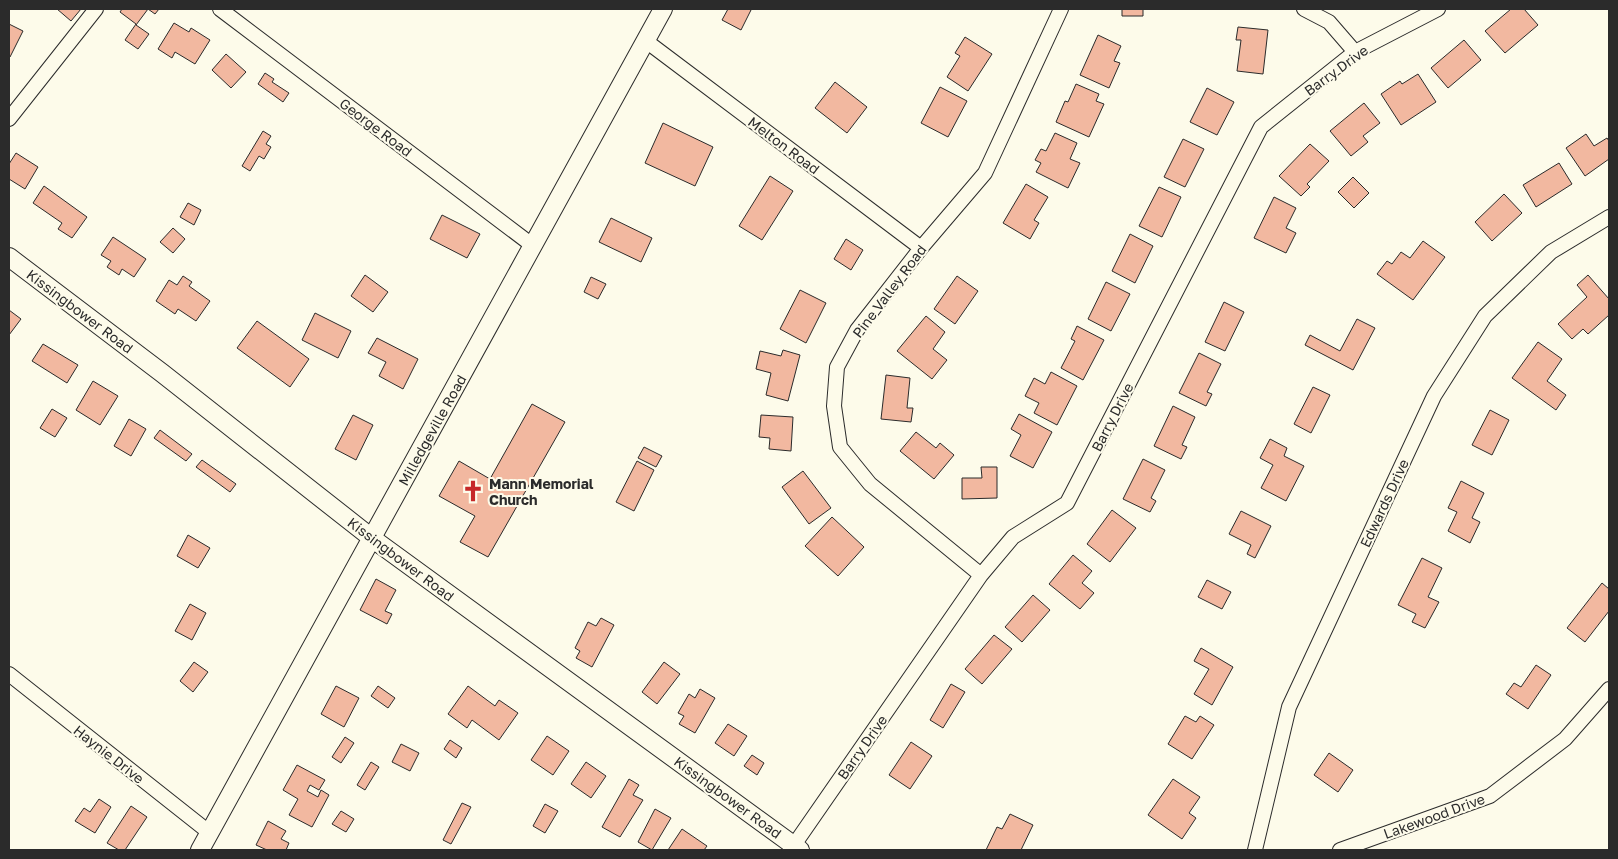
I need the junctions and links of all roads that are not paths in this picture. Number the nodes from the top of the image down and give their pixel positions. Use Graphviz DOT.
graph roads {
  1 [pos="96,9"];
  2 [pos="220,9"];
  3 [pos="663,9"];
  4 [pos="1061,9"];
  5 [pos="1304,9"];
  6 [pos="1438,9"];
  7 [pos="646,41"];
  8 [pos="1355,52"];
  9 [pos="9,119"];
  10 [pos="1609,217"];
  11 [pos="532,246"];
  12 [pos="921,248"];
  13 [pos="9,257"];
  14 [pos="372,539"];
  15 [pos="981,575"];
  16 [pos="9,674"];
  17 [pos="1609,689"];
  18 [pos="210,833"];
  19 [pos="797,848"];
  20 [pos="200,850"];
  21 [pos="1255,850"];
  22 [pos="1340,850"];
  1 -- 9 [label="street"];
  2 -- 11 [label="street, George Road"];
  3 -- 7 [label="street, Milledgeville Road"];
  4 -- 12 [label="street, Pine Valley Road"];
  5 -- 8 [label="street"];
  6 -- 8 [label="street, Barry Drive"];
  7 -- 11 [label="street, Milledgeville Road"];
  7 -- 12 [label="street, Melton Road"];
  8 -- 15 [label="street, Barry Drive"];
  10 -- 21 [label="street, Edwards Drive"];
  11 -- 14 [label="street, Milledgeville Road"];
  12 -- 15 [label="street, Pine Valley Road"];
  13 -- 14 [label="street, Kissingbower Road"];
  14 -- 18 [label="street, Milledgeville Road"];
  14 -- 19 [label="street, Kissingbower Road"];
  15 -- 19 [label="street, Barry Drive"];
  16 -- 18 [label="street, Haynie Drive"];
  17 -- 22 [label="street, Lakewood Drive"];
  18 -- 20 [label="street, Milledgeville Road"];
}
